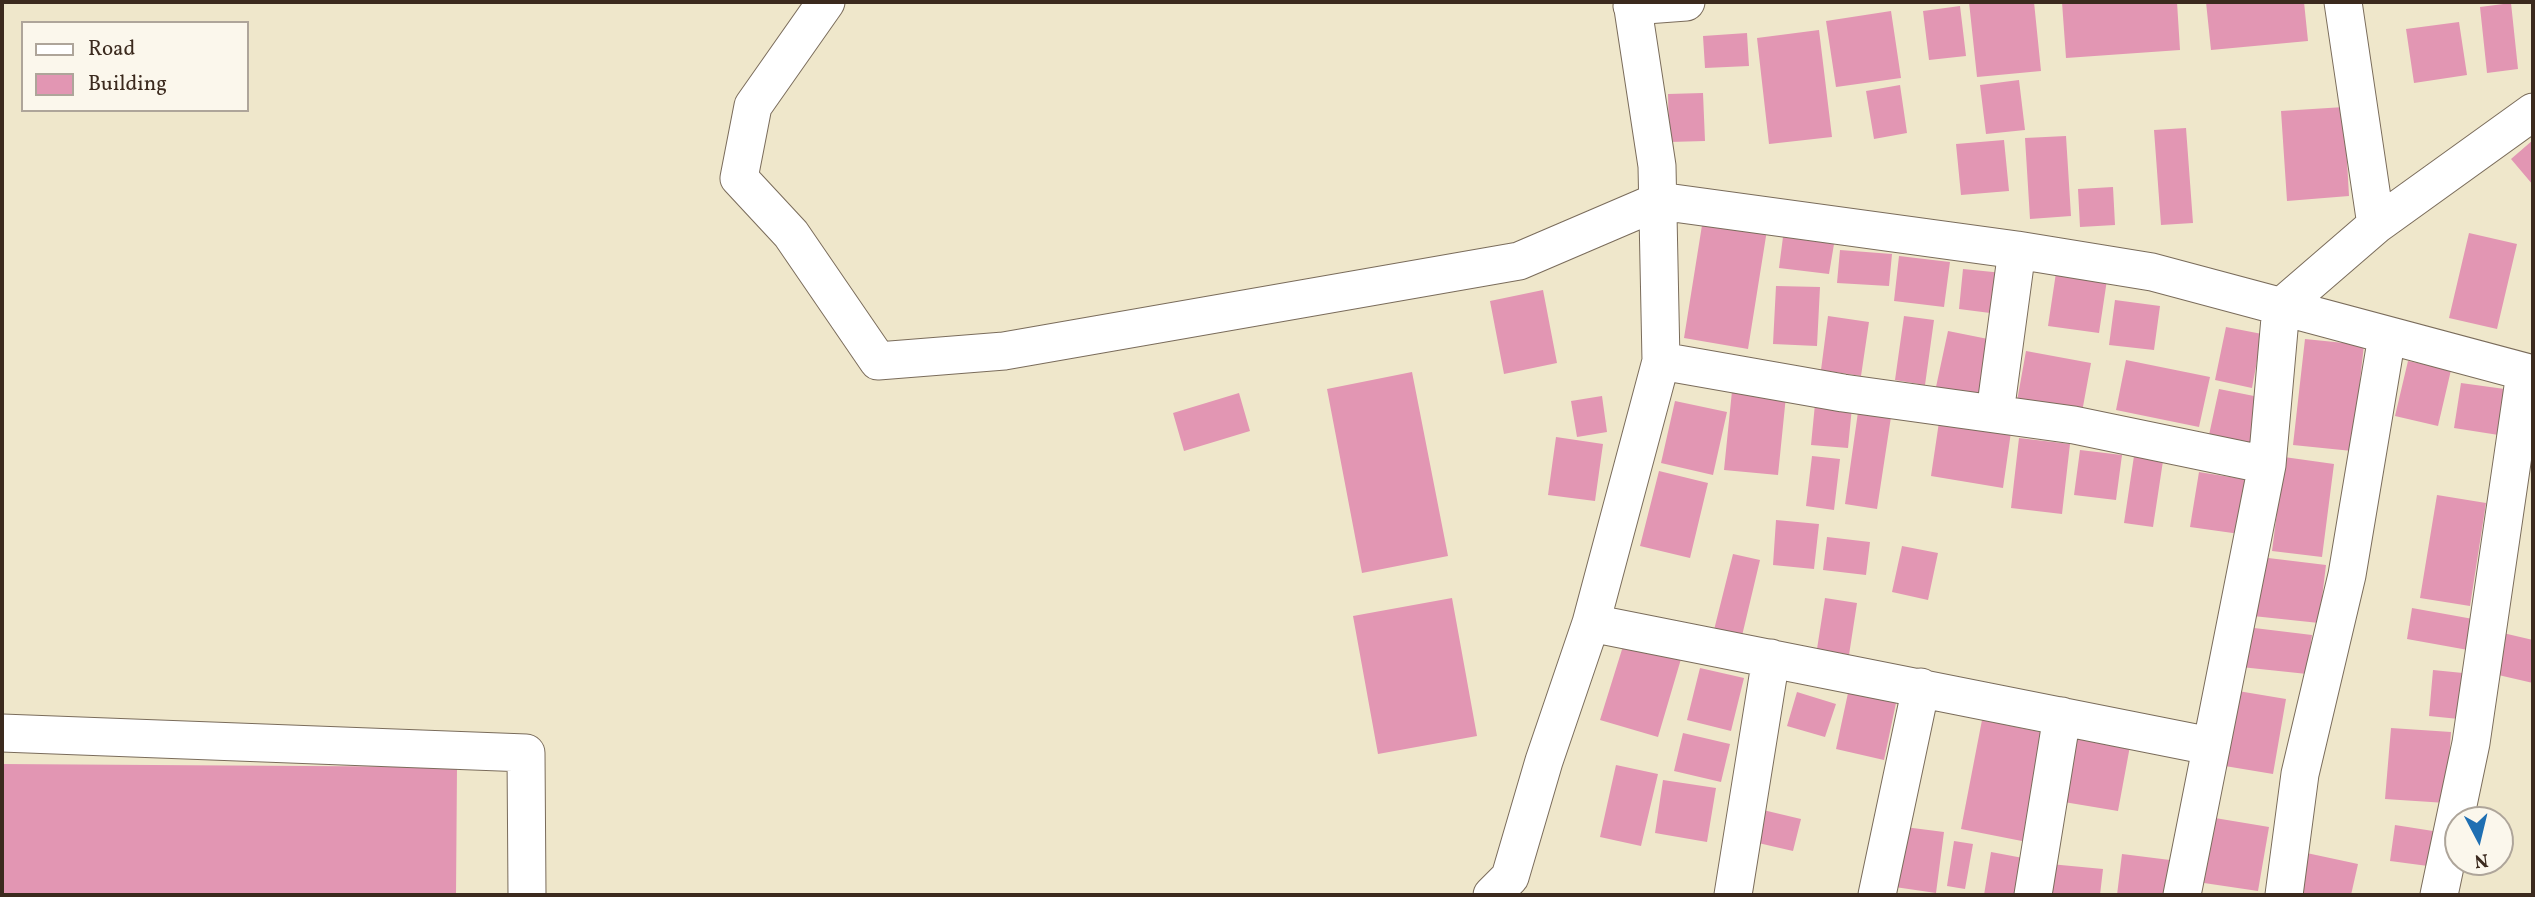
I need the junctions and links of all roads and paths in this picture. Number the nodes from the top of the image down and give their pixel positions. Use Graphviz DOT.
graph roads {
  1 [pos="826,2"];
  2 [pos="1686,2"];
  3 [pos="2343,2"];
  4 [pos="1632,4"];
  5 [pos="2533,112"];
  6 [pos="1659,201"];
  7 [pos="2376,225"];
  8 [pos="2017,250"];
  9 [pos="2281,307"];
  10 [pos="2387,336"];
  11 [pos="1661,361"];
  12 [pos="2529,374"];
  13 [pos="1995,413"];
  14 [pos="2267,465"];
  15 [pos="1591,623"];
  16 [pos="1771,658"];
  17 [pos="1921,687"];
  18 [pos="2062,716"];
  19 [pos="2,733"];
  20 [pos="2210,746"];
  21 [pos="527,895"];
  22 [pos="1492,895"];
  23 [pos="1733,895"];
  24 [pos="1877,895"];
  25 [pos="2033,895"];
  26 [pos="2182,895"];
  27 [pos="2284,895"];
  28 [pos="2439,895"];
  1 -- 6 [label="street"];
  2 -- 4 [label="street"];
  3 -- 7 [label="street"];
  4 -- 6 [label="street"];
  5 -- 7 [label="street"];
  6 -- 8 [label="street"];
  6 -- 11 [label="street"];
  7 -- 9 [label="street"];
  8 -- 9 [label="street"];
  8 -- 13 [label="street"];
  9 -- 10 [label="street"];
  9 -- 14 [label="street"];
  10 -- 12 [label="street"];
  10 -- 27 [label="street"];
  11 -- 13 [label="street"];
  11 -- 15 [label="street"];
  12 -- 28 [label="street"];
  13 -- 14 [label="street"];
  14 -- 20 [label="street"];
  15 -- 16 [label="street"];
  15 -- 22 [label="street"];
  16 -- 17 [label="street"];
  16 -- 23 [label="street"];
  17 -- 18 [label="street"];
  17 -- 24 [label="street"];
  18 -- 20 [label="street"];
  18 -- 25 [label="street"];
  19 -- 21 [label="street"];
  20 -- 26 [label="street"];
}
